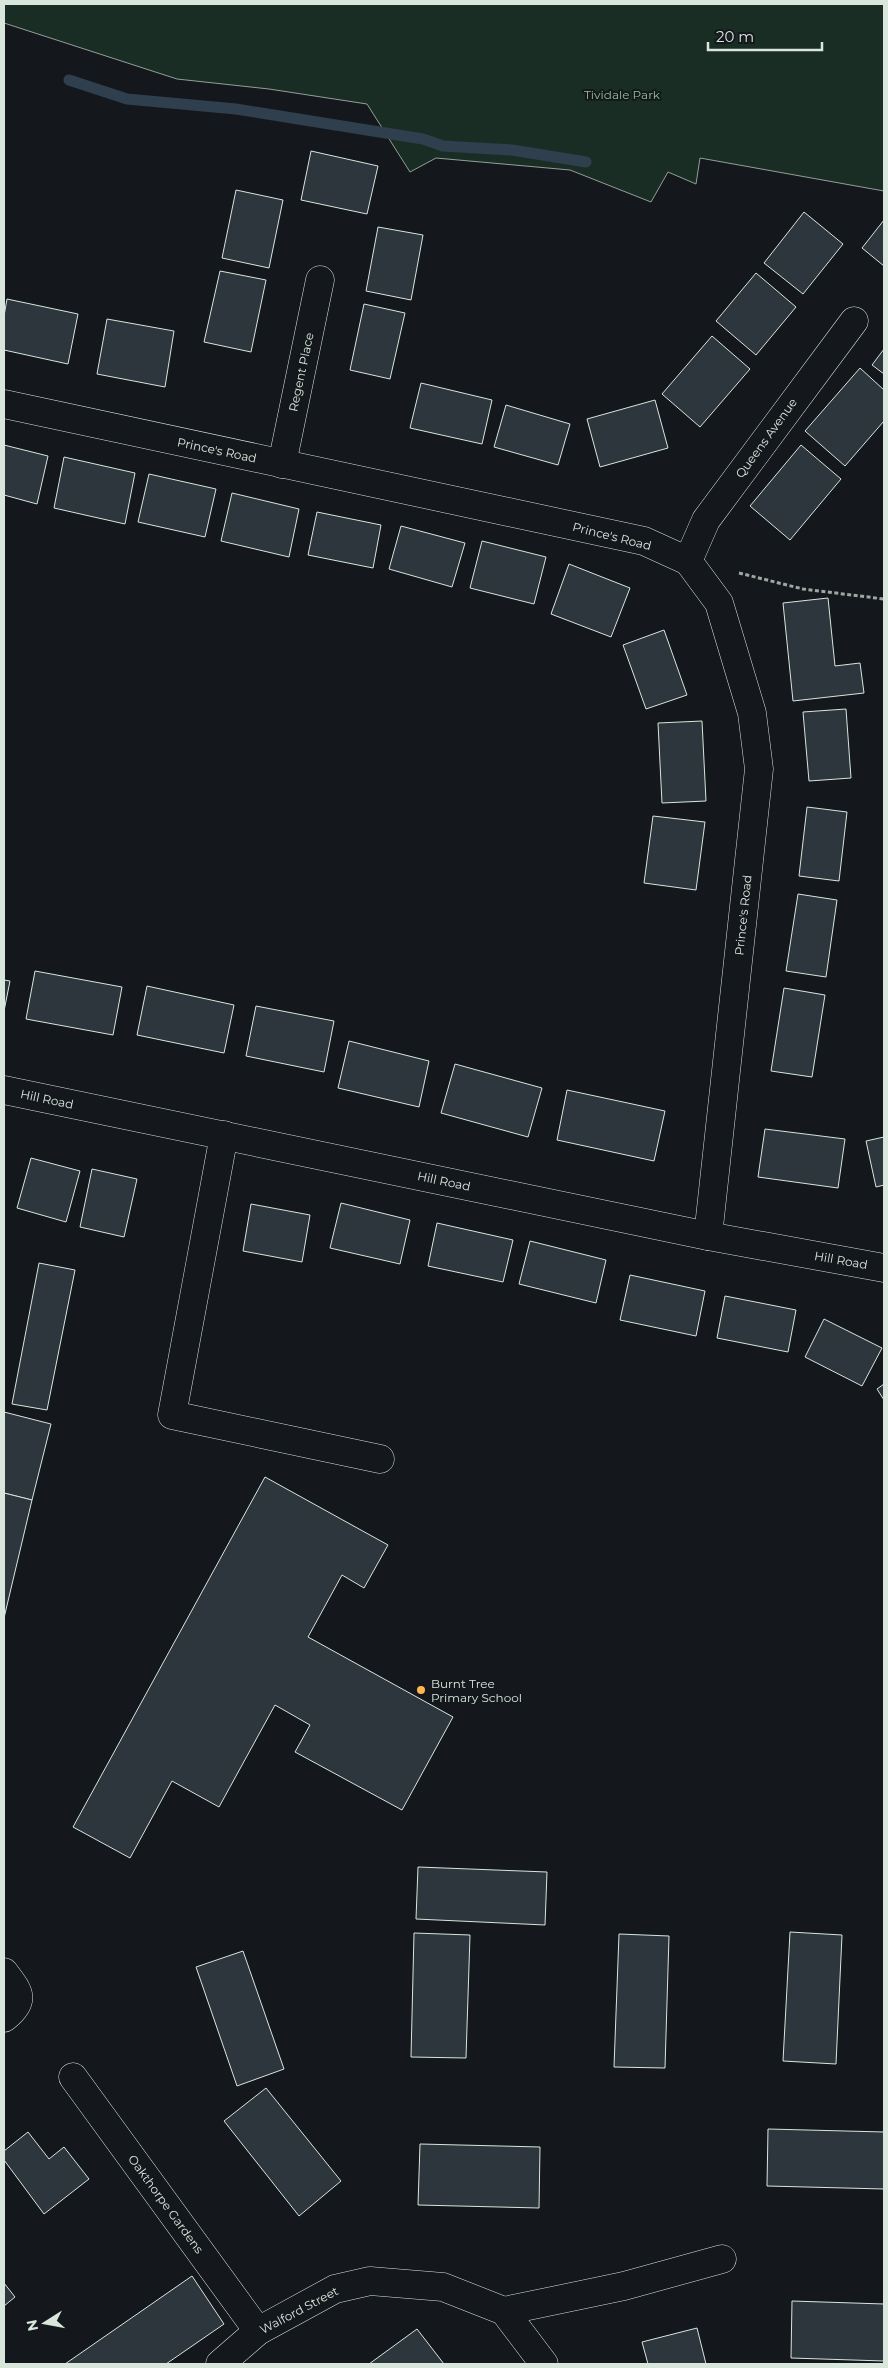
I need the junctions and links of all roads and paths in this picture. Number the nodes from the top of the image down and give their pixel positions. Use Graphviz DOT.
graph roads {
  1 [pos="320,280"];
  2 [pos="854,321"];
  3 [pos="4,404"];
  4 [pos="282,464"];
  5 [pos="688,561"];
  6 [pos="884,599"];
  7 [pos="4,1090"];
  8 [pos="224,1135"];
  9 [pos="708,1236"];
  10 [pos="884,1268"];
  11 [pos="380,1459"];
  12 [pos="4,1972"];
  13 [pos="4,2018"];
  14 [pos="73,2077"];
  15 [pos="722,2259"];
  16 [pos="504,2310"];
  17 [pos="258,2331"];
  18 [pos="220,2364"];
  19 [pos="544,2364"];
  1 -- 4 [label="street, Regent Place"];
  2 -- 5 [label="street, Queens Avenue"];
  3 -- 4 [label="street, Prince's Road"];
  4 -- 5 [label="street, Prince's Road"];
  5 -- 6 [label="path"];
  5 -- 9 [label="street, Prince's Road"];
  7 -- 8 [label="street, Hill Road"];
  8 -- 9 [label="street, Hill Road"];
  8 -- 11 [label="street"];
  9 -- 10 [label="street, Hill Road"];
  12 -- 13 [label="street"];
  14 -- 17 [label="street, Oakthorpe Gardens"];
  15 -- 16 [label="street"];
  16 -- 17 [label="street, Walford Street"];
  16 -- 19 [label="street"];
  17 -- 18 [label="street, Walford Street"];
}
